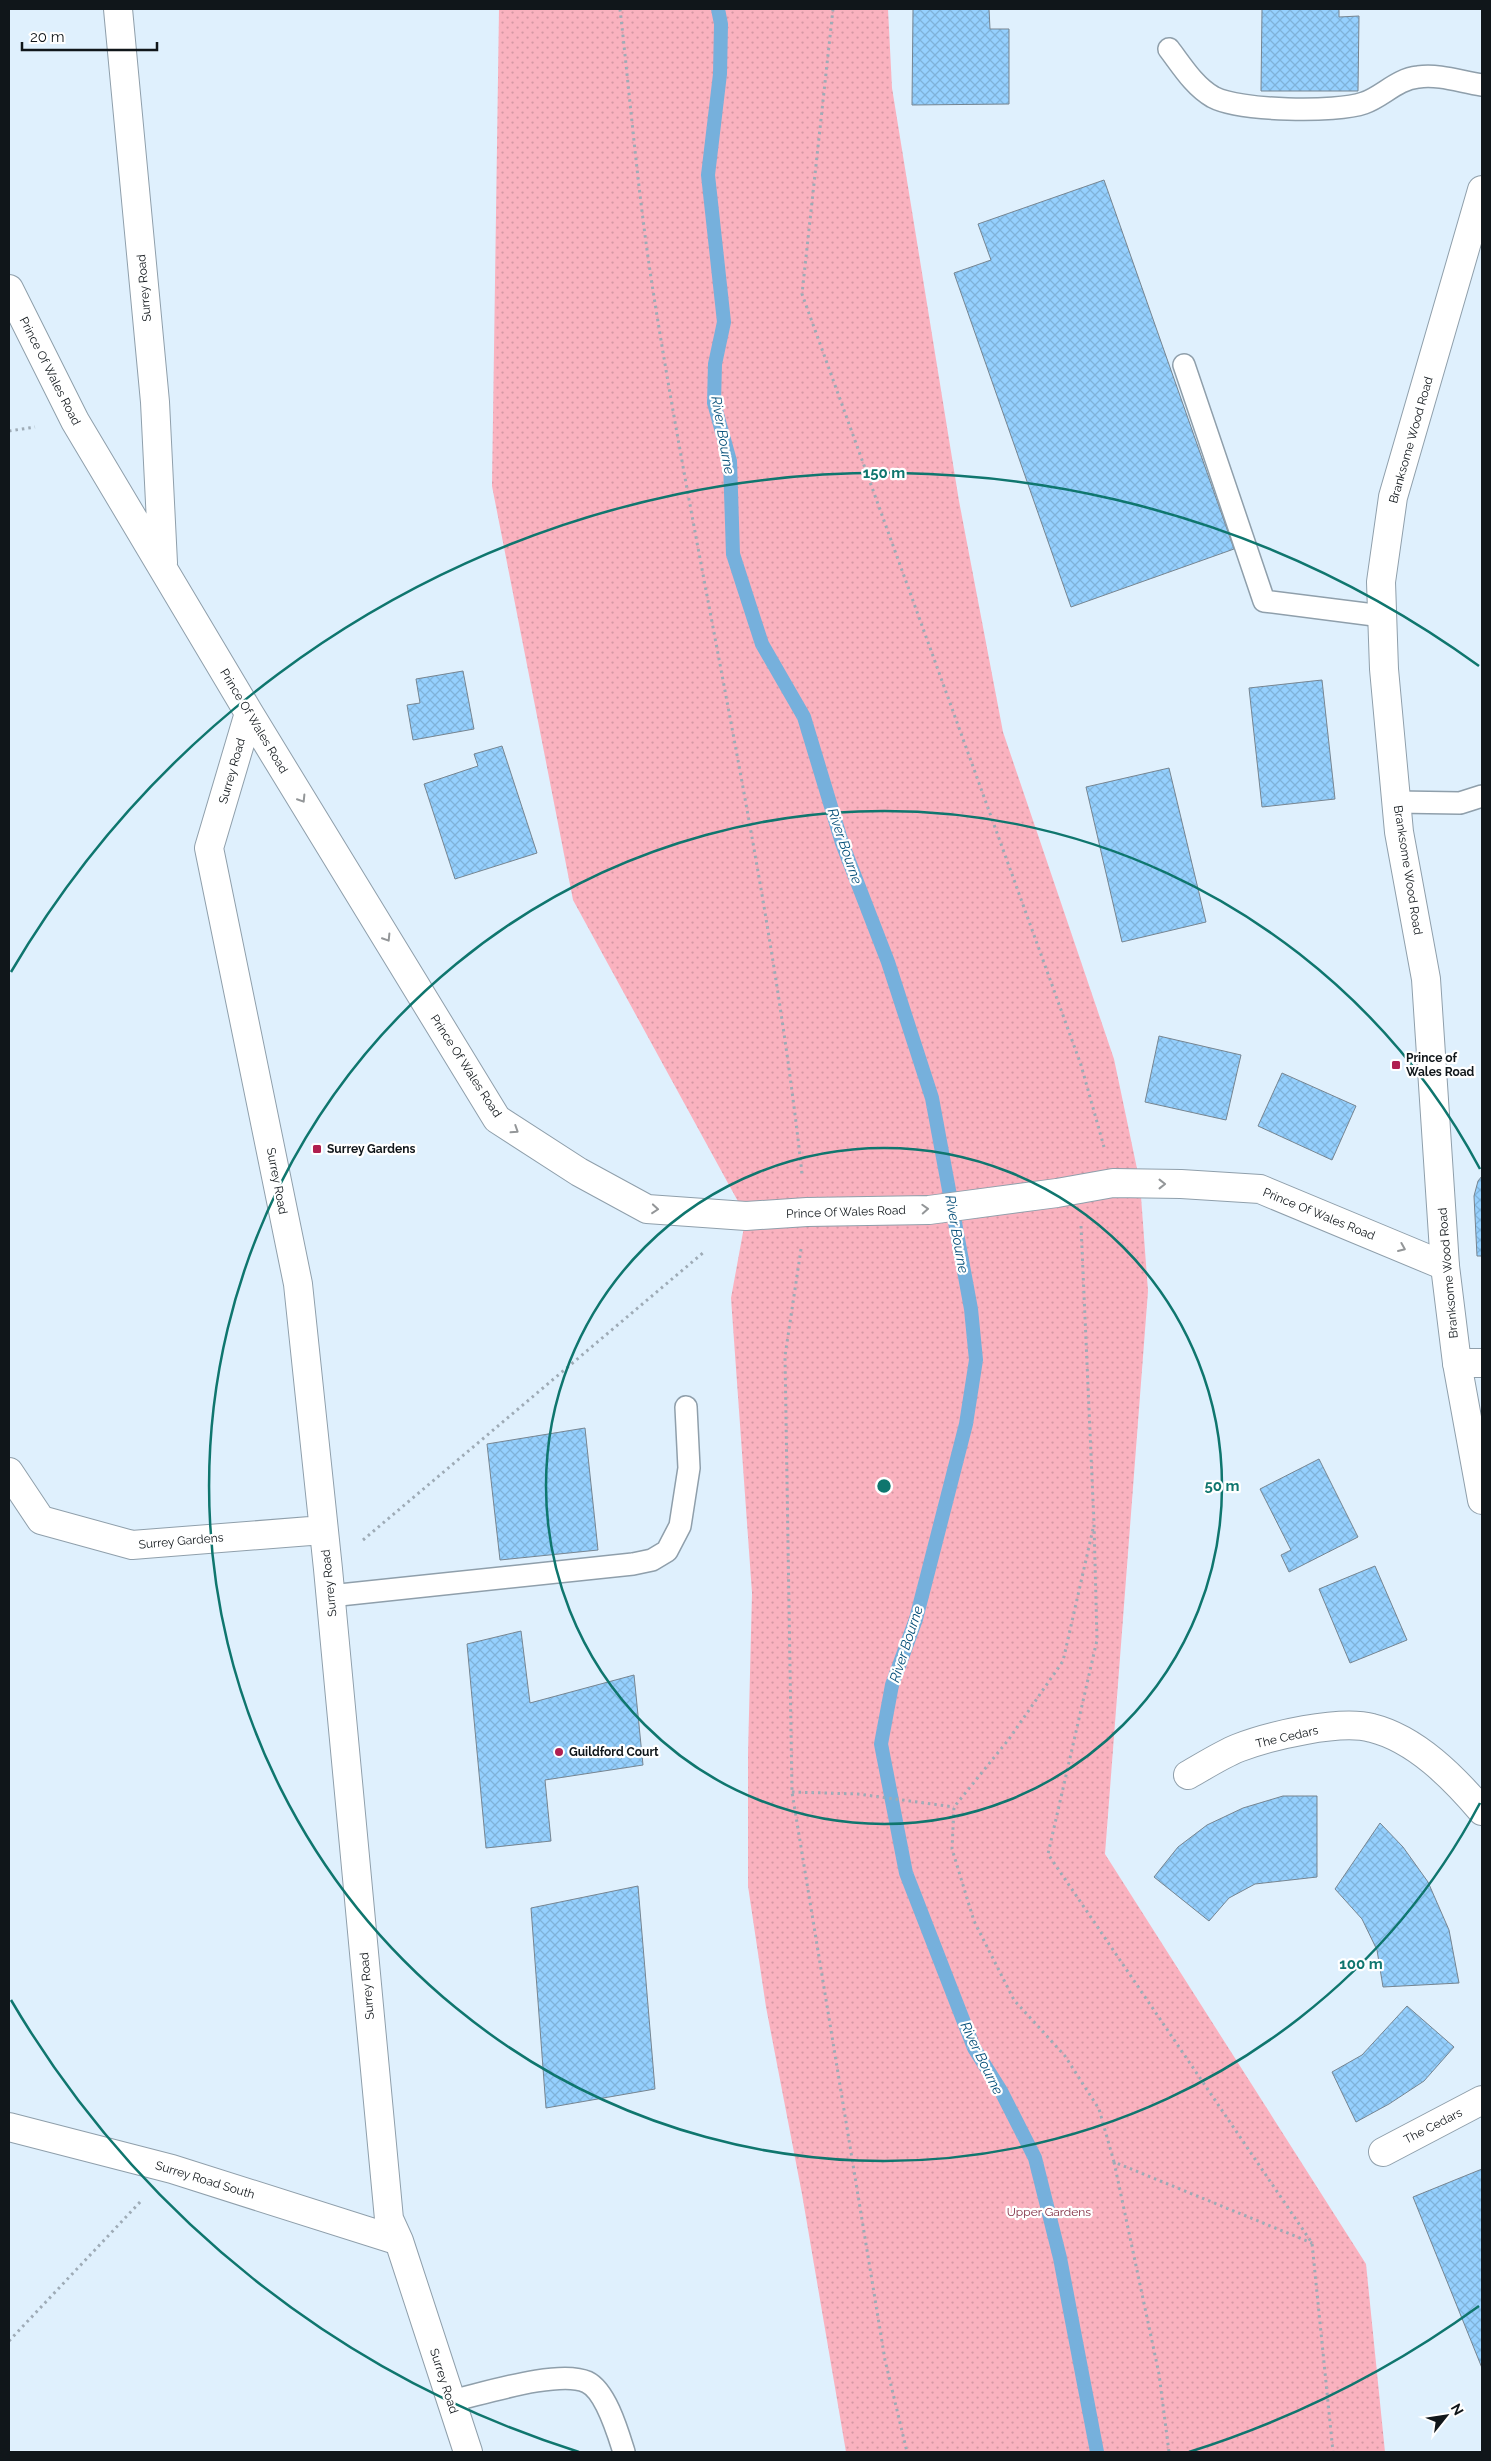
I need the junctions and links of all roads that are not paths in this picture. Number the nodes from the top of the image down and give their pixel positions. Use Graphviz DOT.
graph roads {
  1 [pos="118,9"];
  2 [pos="1170,49"];
  3 [pos="1482,85"];
  4 [pos="1482,190"];
  5 [pos="9,289"];
  6 [pos="1184,365"];
  7 [pos="163,567"];
  8 [pos="1382,616"];
  9 [pos="249,713"];
  10 [pos="1482,796"];
  11 [pos="1397,802"];
  12 [pos="1445,1266"];
  13 [pos="1470,1363"];
  14 [pos="686,1407"];
  15 [pos="9,1472"];
  16 [pos="1482,1500"];
  17 [pos="323,1530"];
  18 [pos="330,1596"];
  19 [pos="1188,1775"];
  20 [pos="1482,1810"];
  21 [pos="1482,2100"];
  22 [pos="9,2127"];
  23 [pos="1383,2152"];
  24 [pos="399,2241"];
  25 [pos="451,2401"];
  26 [pos="468,2452"];
  27 [pos="624,2452"];
  1 -- 7 [label="street, Surrey Road"];
  2 -- 3 [label="lane"];
  4 -- 8 [label="street, Branksome Wood Road"];
  5 -- 7 [label="street, Prince Of Wales Road"];
  6 -- 8 [label="lane"];
  7 -- 9 [label="street, Prince Of Wales Road"];
  8 -- 11 [label="street, Branksome Wood Road"];
  9 -- 12 [label="street, Prince Of Wales Road, one-way"];
  9 -- 17 [label="street, Surrey Road"];
  10 -- 11 [label="lane"];
  11 -- 12 [label="street, Branksome Wood Road"];
  12 -- 13 [label="street, Branksome Wood Road"];
  13 -- 16 [label="street, Branksome Wood Road"];
  14 -- 18 [label="lane"];
  15 -- 17 [label="street, Surrey Gardens"];
  17 -- 18 [label="street, Surrey Road"];
  18 -- 24 [label="street, Surrey Road"];
  19 -- 20 [label="street, The Cedars"];
  21 -- 23 [label="street, The Cedars"];
  22 -- 24 [label="street, Surrey Road South"];
  24 -- 25 [label="street, Surrey Road"];
  25 -- 26 [label="street, Surrey Road"];
  25 -- 27 [label="lane"];
}
